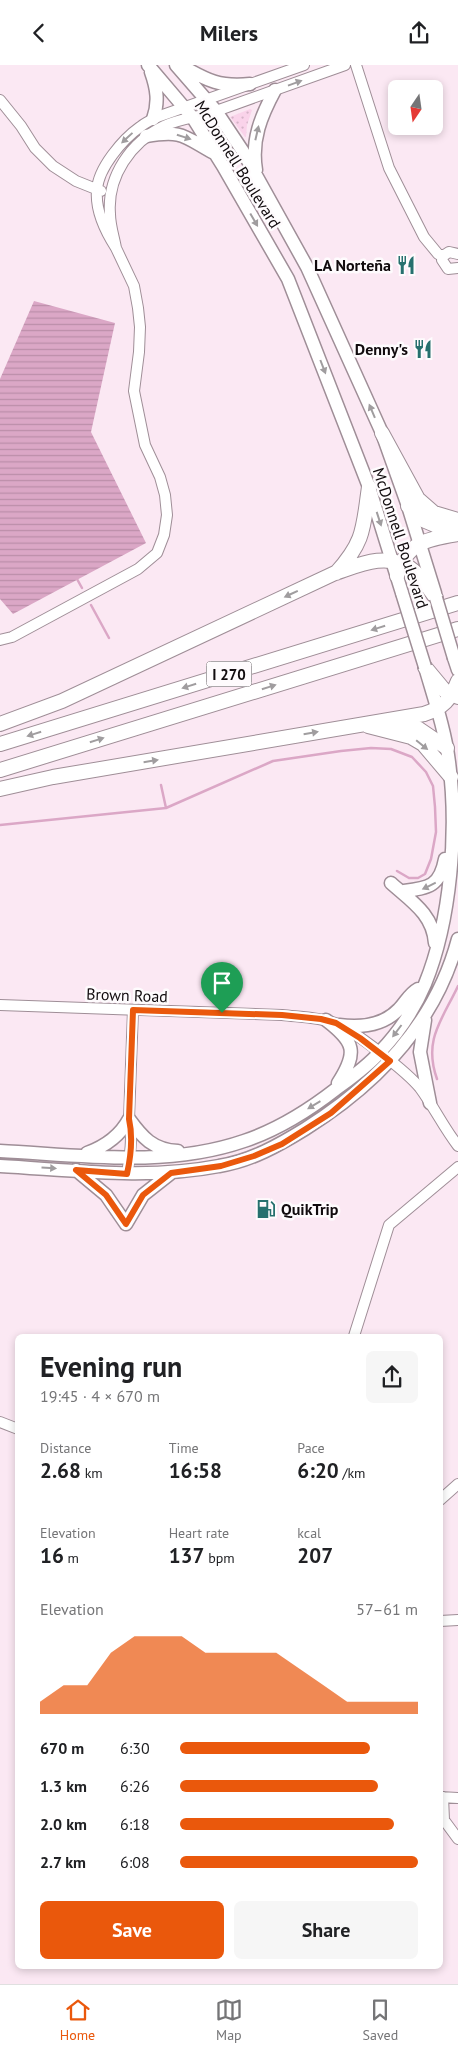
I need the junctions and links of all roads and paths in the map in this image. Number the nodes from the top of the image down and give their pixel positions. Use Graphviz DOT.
graph roads {
  1 [pos="148,65"];
  2 [pos="178,65"];
  3 [pos="304,65"];
  4 [pos="345,65"];
  5 [pos="356,65"];
  6 [pos="250,84"];
  7 [pos="275,90"];
  8 [pos="0,100"];
  9 [pos="207,100"];
  10 [pos="216,111"];
  11 [pos="189,113"];
  12 [pos="153,119"];
  13 [pos="146,136"];
  14 [pos="217,155"];
  15 [pos="258,180"];
  16 [pos="97,189"];
  17 [pos="110,195"];
  18 [pos="116,248"];
  19 [pos="458,254"];
  20 [pos="443,256"];
  21 [pos="458,268"];
  22 [pos="382,433"];
  23 [pos="369,487"];
  24 [pos="408,506"];
  25 [pos="458,529"];
  26 [pos="419,544"];
  27 [pos="396,567"];
  28 [pos="335,573"];
  29 [pos="429,585"];
  30 [pos="436,598"];
  31 [pos="458,603"];
  32 [pos="458,629"];
  33 [pos="0,640"];
  34 [pos="456,664"];
  35 [pos="425,667"];
  36 [pos="458,681"];
  37 [pos="455,696"];
  38 [pos="437,709"];
  39 [pos="389,720"];
  40 [pos="0,724"];
  41 [pos="360,725"];
  42 [pos="0,744"];
  43 [pos="447,748"];
  44 [pos="0,770"];
  45 [pos="451,777"];
  46 [pos="0,789"];
  47 [pos="453,810"];
  48 [pos="391,883"];
  49 [pos="404,891"];
  50 [pos="458,939"];
  51 [pos="434,956"];
  52 [pos="454,958"];
  53 [pos="425,985"];
  54 [pos="0,1005"];
  55 [pos="133,1010"];
  56 [pos="428,1011"];
  57 [pos="326,1021"];
  58 [pos="339,1025"];
  59 [pos="385,1057"];
  60 [pos="332,1093"];
  61 [pos="430,1103"];
  62 [pos="129,1119"];
  63 [pos="458,1146"];
  64 [pos="0,1151"];
  65 [pos="195,1152"];
  66 [pos="83,1155"];
  67 [pos="130,1157"];
  68 [pos="0,1166"];
  69 [pos="458,1167"];
  70 [pos="76,1170"];
  71 [pos="171,1173"];
  72 [pos="127,1174"];
  73 [pos="355,1334"];
  74 [pos="0,1422"];
  75 [pos="15,1428"];
  76 [pos="458,1484"];
  77 [pos="443,1496"];
  78 [pos="458,1620"];
  79 [pos="443,1621"];
  80 [pos="443,1797"];
  81 [pos="458,1798"];
  82 [pos="443,1808"];
  83 [pos="458,1839"];
  1 -- 11 [label="main road, McDonnell Boulevard"];
  1 -- 12 [label="main road"];
  2 -- 6 [label="main road"];
  2 -- 9 [label="main road, McDonnell Boulevard"];
  3 -- 6 [label="street"];
  7 -- 4 [label="street, one-way"];
  5 -- 20 [label="street"];
  6 -- 9 [label="street"];
  7 -- 10 [label="street"];
  15 -- 7 [label="main road, one-way"];
  8 -- 16 [label="street"];
  9 -- 10 [label="main road, McDonnell Boulevard"];
  9 -- 11 [label="street"];
  10 -- 11 [label="street"];
  10 -- 15 [label="main road, McDonnell Boulevard"];
  11 -- 12 [label="street"];
  11 -- 13 [label="street"];
  11 -- 14 [label="main road, McDonnell Boulevard"];
  12 -- 16 [label="street, one-way"];
  13 -- 14 [label="main road, one-way"];
  13 -- 17 [label="street"];
  14 -- 23 [label="main road, McDonnell Boulevard, one-way"];
  22 -- 15 [label="main road, McDonnell Boulevard, one-way"];
  16 -- 17 [label="street"];
  16 -- 18 [label="street"];
  17 -- 18 [label="street"];
  18 -- 33 [label="street"];
  19 -- 20 [label="street"];
  20 -- 21 [label="street"];
  22 -- 24 [label="main road, McDonnell Boulevard"];
  22 -- 25 [label="highway"];
  23 -- 27 [label="main road, McDonnell Boulevard, one-way"];
  23 -- 28 [label="highway"];
  24 -- 25 [label="highway"];
  24 -- 26 [label="main road, McDonnell Boulevard"];
  25 -- 26 [label="highway"];
  26 -- 27 [label="highway"];
  26 -- 29 [label="main road, McDonnell Boulevard"];
  27 -- 28 [label="highway"];
  27 -- 29 [label="highway"];
  27 -- 35 [label="main road, McDonnell Boulevard, bridge"];
  28 -- 40 [label="highway, one-way"];
  29 -- 30 [label="highway"];
  30 -- 34 [label="main road, McDonnell Boulevard, bridge"];
  31 -- 42 [label="highway, I 270, one-way"];
  44 -- 32 [label="highway, I 270, one-way"];
  35 -- 37 [label="highway"];
  35 -- 38 [label="main road, McDonnell Boulevard"];
  36 -- 37 [label="highway"];
  37 -- 38 [label="highway"];
  38 -- 39 [label="highway"];
  38 -- 43 [label="main road, McDonnell Boulevard"];
  39 -- 41 [label="highway"];
  39 -- 43 [label="highway"];
  41 -- 45 [label="highway, one-way"];
  46 -- 41 [label="highway, one-way"];
  43 -- 45 [label="main road, McDonnell Boulevard"];
  45 -- 47 [label="main road, McDonnell Boulevard"];
  47 -- 49 [label="main road, one-way"];
  47 -- 51 [label="main road, McDonnell Boulevard"];
  48 -- 51 [label="main road"];
  50 -- 52 [label="main road"];
  51 -- 53 [label="main road, McDonnell Boulevard"];
  52 -- 56 [label="main road"];
  53 -- 58 [label="main road"];
  53 -- 59 [label="main road, McDonnell Boulevard, one-way"];
  54 -- 55 [label="street, Brown Road"];
  55 -- 57 [label="street, Brown Road"];
  55 -- 62 [label="street"];
  56 -- 59 [label="main road"];
  56 -- 61 [label="main road"];
  57 -- 58 [label="street, Brown Road"];
  57 -- 60 [label="main road"];
  58 -- 59 [label="street, Brown Road"];
  59 -- 60 [label="main road"];
  59 -- 61 [label="street, Brown Road"];
  59 -- 71 [label="main road"];
  60 -- 65 [label="main road, one-way"];
  61 -- 63 [label="street, Brown Road"];
  62 -- 65 [label="main road"];
  62 -- 66 [label="main road"];
  62 -- 67 [label="street"];
  64 -- 66 [label="main road"];
  65 -- 67 [label="main road"];
  66 -- 67 [label="main road"];
  67 -- 72 [label="street"];
  68 -- 70 [label="main road, one-way"];
  69 -- 73 [label="street"];
  70 -- 71 [label="main road"];
  70 -- 72 [label="main road"];
  71 -- 72 [label="main road"];
  74 -- 75 [label="street"];
  76 -- 77 [label="street"];
  78 -- 79 [label="street"];
  80 -- 81 [label="street"];
  82 -- 83 [label="street"];
}
